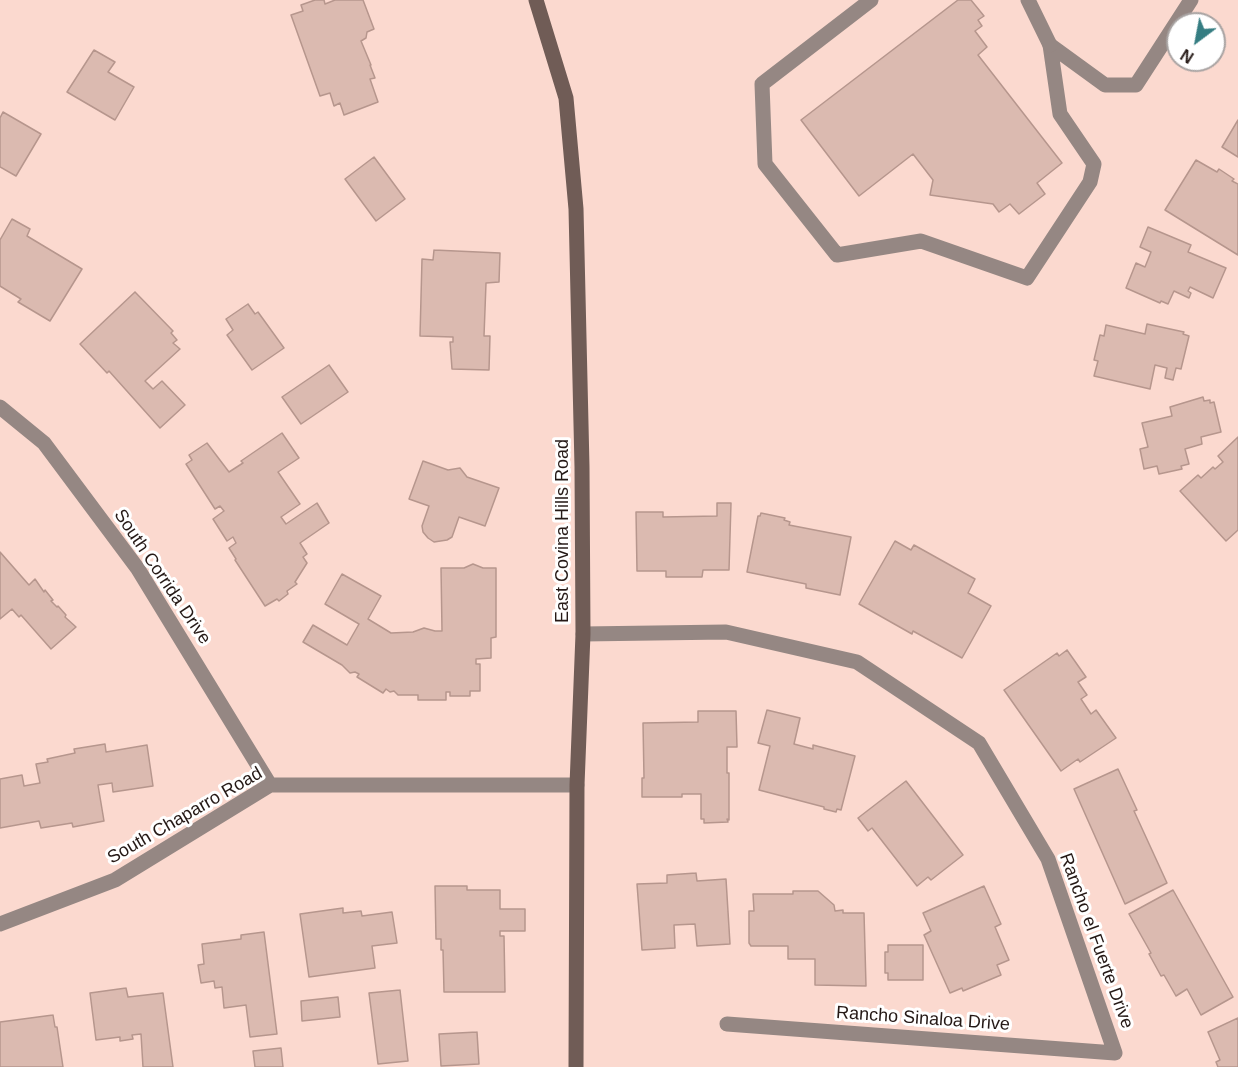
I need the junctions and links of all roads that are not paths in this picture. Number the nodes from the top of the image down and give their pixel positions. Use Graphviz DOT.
graph roads {
  1 [pos="536,0"];
  2 [pos="871,0"];
  3 [pos="1028,0"];
  4 [pos="1191,0"];
  5 [pos="1050,45"];
  6 [pos="0,407"];
  7 [pos="583,634"];
  8 [pos="270,785"];
  9 [pos="577,785"];
  10 [pos="0,924"];
  11 [pos="728,1024"];
  12 [pos="1115,1053"];
  13 [pos="576,1067"];
  1 -- 7 [label="street, East Covina Hills Road"];
  2 -- 5 [label="street"];
  3 -- 5 [label="street"];
  4 -- 5 [label="street"];
  6 -- 8 [label="street, South Corrida Drive"];
  7 -- 9 [label="street, East Covina Hills Road"];
  7 -- 12 [label="street, Rancho el Fuerte Drive"];
  8 -- 9 [label="street, South Chaparro Road"];
  8 -- 10 [label="street, South Chaparro Road"];
  9 -- 13 [label="street, East Covina Hills Road"];
  11 -- 12 [label="street, Rancho Sinaloa Drive"];
}
